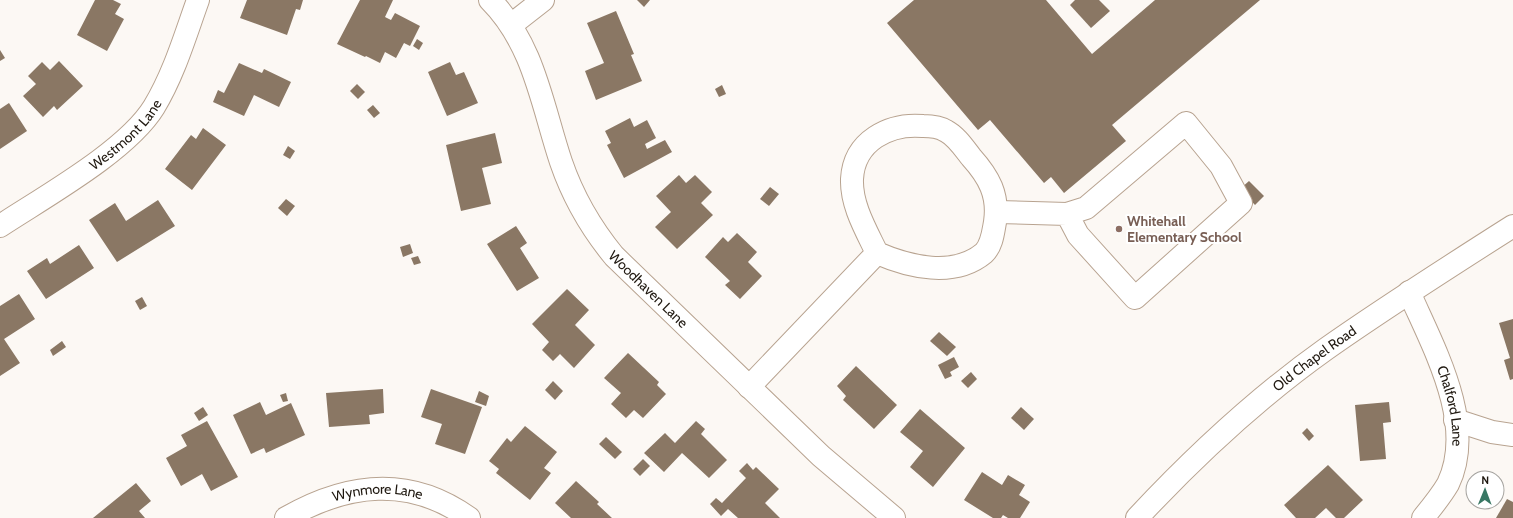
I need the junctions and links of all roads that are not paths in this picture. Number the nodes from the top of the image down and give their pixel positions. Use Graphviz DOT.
graph roads {
  1 [pos="198,0"];
  2 [pos="490,0"];
  3 [pos="543,0"];
  4 [pos="511,24"];
  5 [pos="997,212"];
  6 [pos="1067,214"];
  7 [pos="0,226"];
  8 [pos="1513,226"];
  9 [pos="877,253"];
  10 [pos="1410,292"];
  11 [pos="749,387"];
  12 [pos="1455,420"];
  13 [pos="1513,435"];
  14 [pos="891,517"];
  15 [pos="286,518"];
  16 [pos="469,518"];
  17 [pos="1136,518"];
  18 [pos="1423,518"];
  1 -- 7 [label="street, Westmont Lane"];
  2 -- 4 [label="street, Woodhaven Lane"];
  3 -- 4 [label="street"];
  4 -- 11 [label="street, Woodhaven Lane"];
  5 -- 6 [label="street"];
  5 -- 9 [label="street"];
  5 -- 9 [label="street"];
  6 -- 6 [label="street"];
  8 -- 10 [label="street, Old Chapel Road"];
  9 -- 11 [label="street"];
  10 -- 12 [label="street, Chalford Lane"];
  10 -- 17 [label="street, Old Chapel Road"];
  11 -- 14 [label="street, Woodhaven Lane"];
  12 -- 13 [label="street"];
  12 -- 18 [label="street, Chalford Lane"];
  15 -- 16 [label="street, Wynmore Lane"];
}
